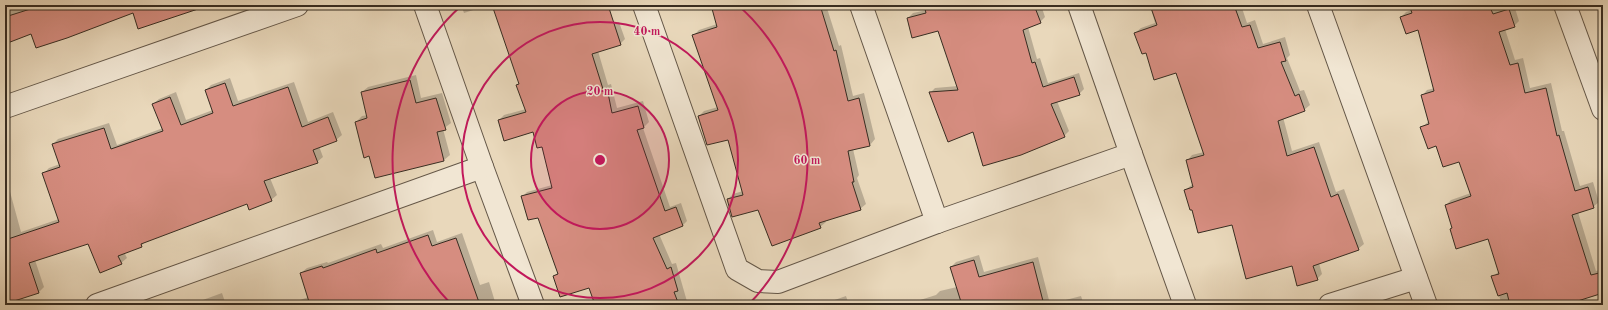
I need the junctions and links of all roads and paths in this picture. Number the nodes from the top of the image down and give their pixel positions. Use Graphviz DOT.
graph roads {
  1 [pos="297,5"];
  2 [pos="425,5"];
  3 [pos="644,5"];
  4 [pos="861,5"];
  5 [pos="1080,5"];
  6 [pos="1318,5"];
  7 [pos="1565,5"];
  8 [pos="1598,81"];
  9 [pos="5,107"];
  10 [pos="1603,109"];
  11 [pos="1131,154"];
  12 [pos="482,167"];
  13 [pos="937,222"];
  14 [pos="1416,278"];
  15 [pos="98,305"];
  16 [pos="533,305"];
  17 [pos="1185,305"];
  18 [pos="1330,305"];
  19 [pos="1426,305"];
  1 -- 9 [label="street"];
  2 -- 12 [label="street"];
  3 -- 13 [label="street"];
  4 -- 13 [label="street"];
  5 -- 11 [label="street"];
  6 -- 14 [label="street"];
  7 -- 8 [label="street"];
  8 -- 10 [label="street"];
  11 -- 13 [label="street"];
  11 -- 17 [label="street"];
  12 -- 15 [label="street"];
  12 -- 16 [label="street"];
  14 -- 18 [label="street"];
  14 -- 19 [label="street"];
}
